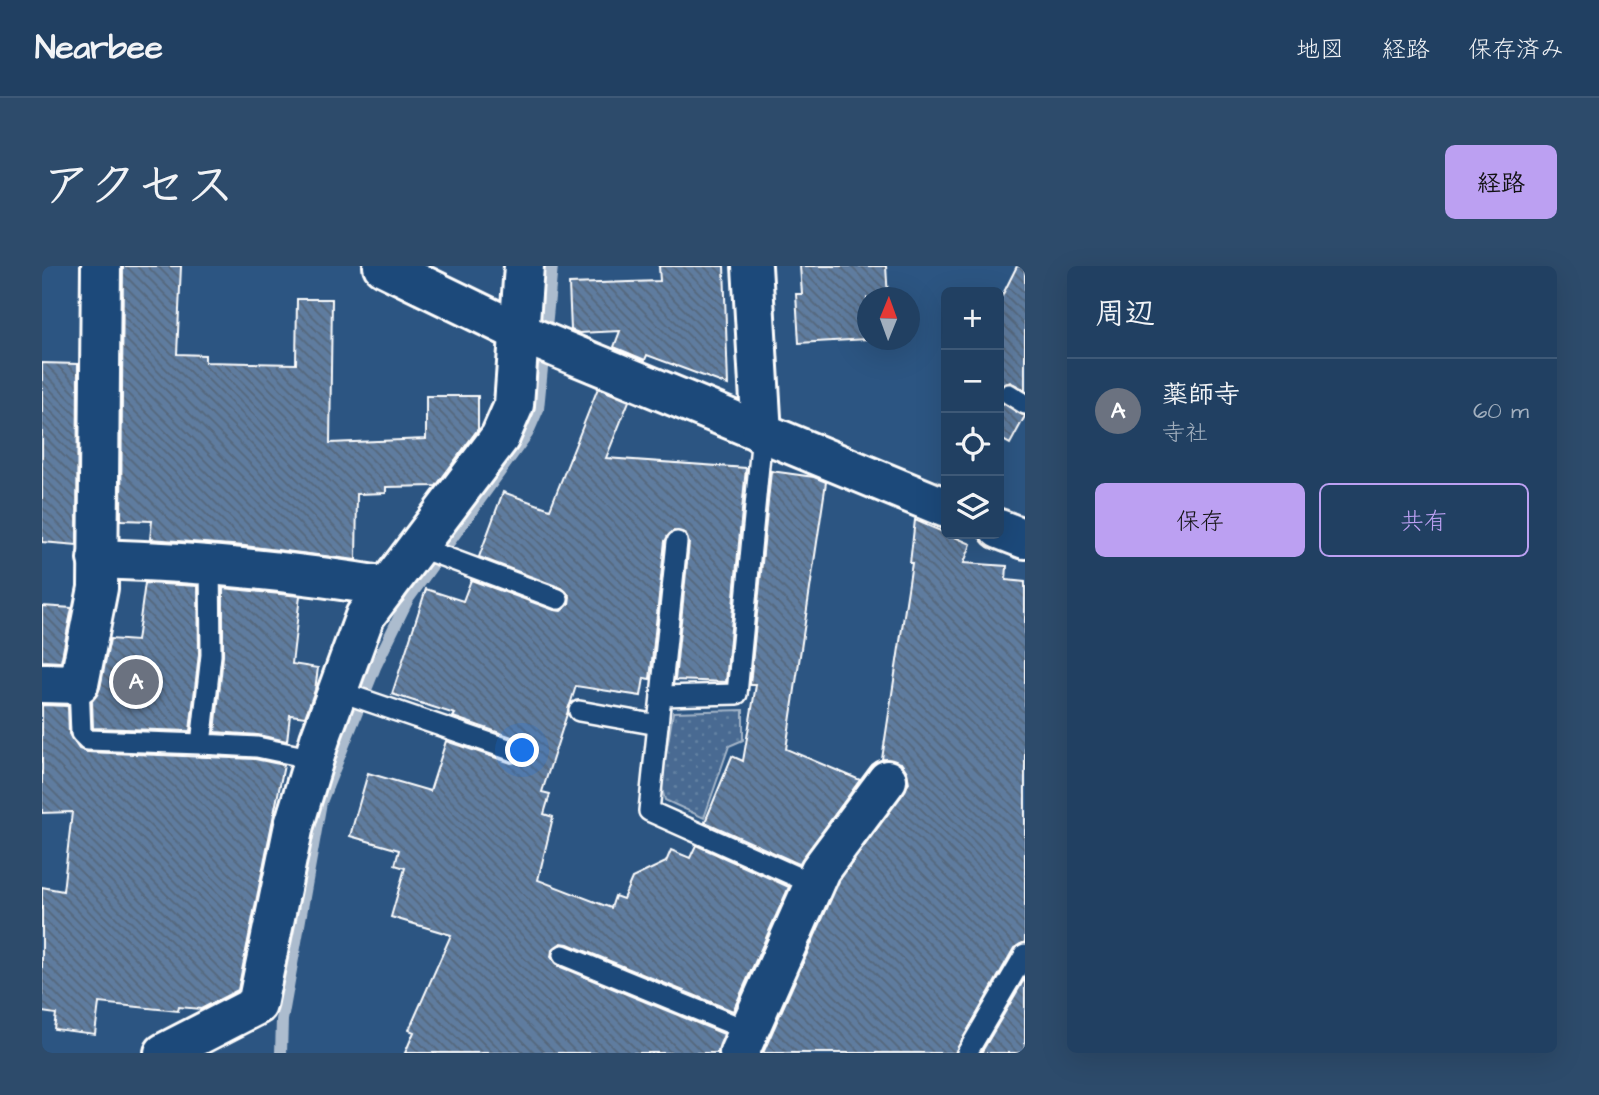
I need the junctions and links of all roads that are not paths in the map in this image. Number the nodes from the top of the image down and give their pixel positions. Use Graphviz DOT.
graph roads {
  1 [pos="101,266"];
  2 [pos="383,266"];
  3 [pos="524,266"];
  4 [pos="752,266"];
  5 [pos="537,340"];
  6 [pos="762,434"];
  7 [pos="941,506"];
  8 [pos="1004,531"];
  9 [pos="1025,539"];
  10 [pos="677,542"];
  11 [pos="434,552"];
  12 [pos="97,559"];
  13 [pos="209,563"];
  14 [pos="387,587"];
  15 [pos="558,599"];
  16 [pos="60,684"];
  17 [pos="345,693"];
  18 [pos="661,696"];
  19 [pos="579,711"];
  20 [pos="658,725"];
  21 [pos="201,744"];
  22 [pos="514,751"];
  23 [pos="314,760"];
  24 [pos="887,780"];
  25 [pos="813,884"];
  26 [pos="563,954"];
  27 [pos="1025,954"];
  28 [pos="744,1042"];
  29 [pos="164,1053"];
  30 [pos="967,1053"];
  1 -- 12 [label="street"];
  2 -- 5 [label="street"];
  3 -- 5 [label="street"];
  4 -- 6 [label="street"];
  5 -- 6 [label="street"];
  5 -- 11 [label="street"];
  6 -- 7 [label="street"];
  6 -- 18 [label="lane"];
  8 -- 9 [label="street"];
  10 -- 18 [label="lane"];
  11 -- 14 [label="street"];
  11 -- 15 [label="lane"];
  12 -- 13 [label="street"];
  12 -- 16 [label="street"];
  13 -- 14 [label="street"];
  13 -- 21 [label="lane"];
  14 -- 17 [label="street"];
  16 -- 21 [label="lane"];
  17 -- 22 [label="lane"];
  17 -- 23 [label="street"];
  18 -- 20 [label="lane"];
  19 -- 20 [label="lane"];
  20 -- 25 [label="lane"];
  21 -- 23 [label="lane"];
  23 -- 29 [label="street"];
  24 -- 25 [label="street"];
  25 -- 28 [label="street"];
  26 -- 28 [label="lane"];
  27 -- 30 [label="lane"];
}
